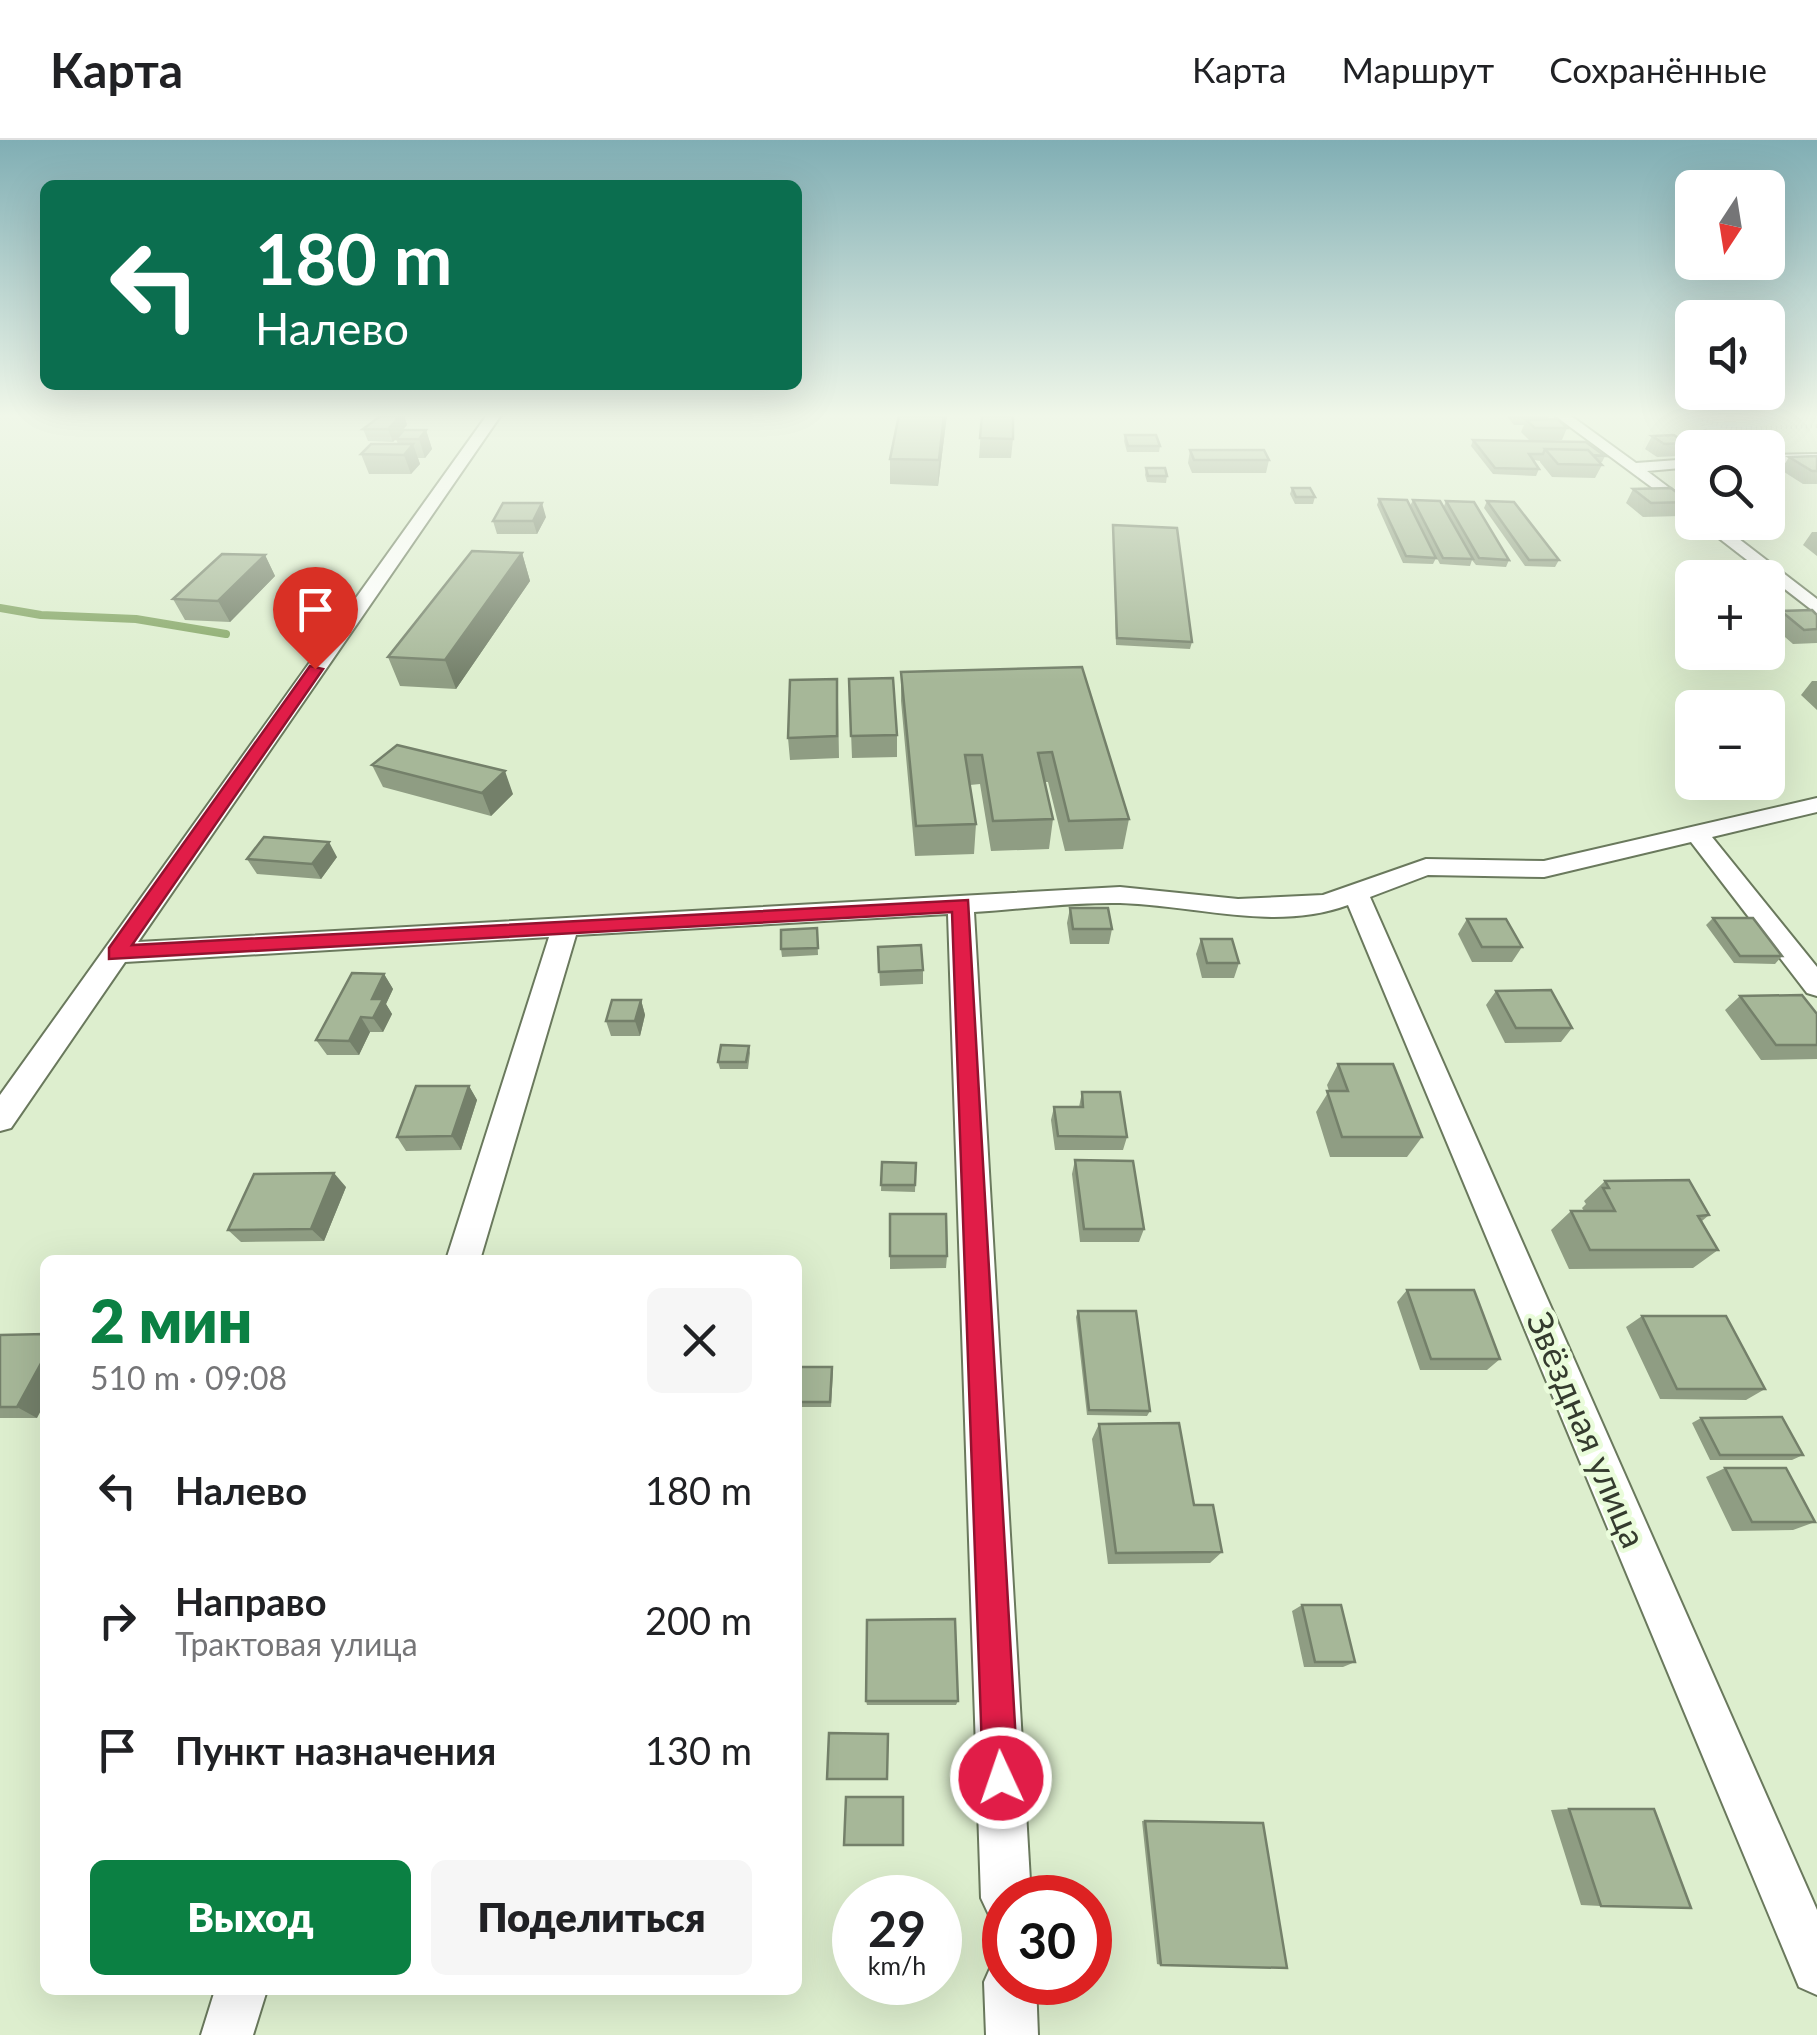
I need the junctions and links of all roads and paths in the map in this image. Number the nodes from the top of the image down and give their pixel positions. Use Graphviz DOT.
graph roads {
  1 [pos="432,503"];
  2 [pos="1729,540"];
  3 [pos="1755,560"];
  4 [pos="1785,575"];
  5 [pos="1803,575"];
  6 [pos="1785,583"];
  7 [pos="1817,608"];
  8 [pos="1817,805"];
  9 [pos="1696,834"];
  10 [pos="1355,891"];
  11 [pos="962,905"];
  12 [pos="565,928"];
  13 [pos="116,954"];
  14 [pos="1817,986"];
  15 [pos="0,1119"];
  16 [pos="465,1255"];
  17 [pos="1005,1875"];
  18 [pos="1817,1969"];
  19 [pos="239,1995"];
  20 [pos="1011,2005"];
  21 [pos="227,2035"];
  22 [pos="1012,2035"];
  1 -- 13 [label="street"];
  2 -- 3 [label="street"];
  4 -- 5 [label="street"];
  6 -- 7 [label="street"];
  8 -- 9 [label="street"];
  9 -- 10 [label="street"];
  9 -- 14 [label="street"];
  10 -- 11 [label="street"];
  10 -- 18 [label="street, Звёздная улица"];
  11 -- 12 [label="street"];
  11 -- 17 [label="street"];
  12 -- 13 [label="street"];
  12 -- 16 [label="street"];
  13 -- 15 [label="street"];
  19 -- 21 [label="street"];
  20 -- 22 [label="street"];
}
